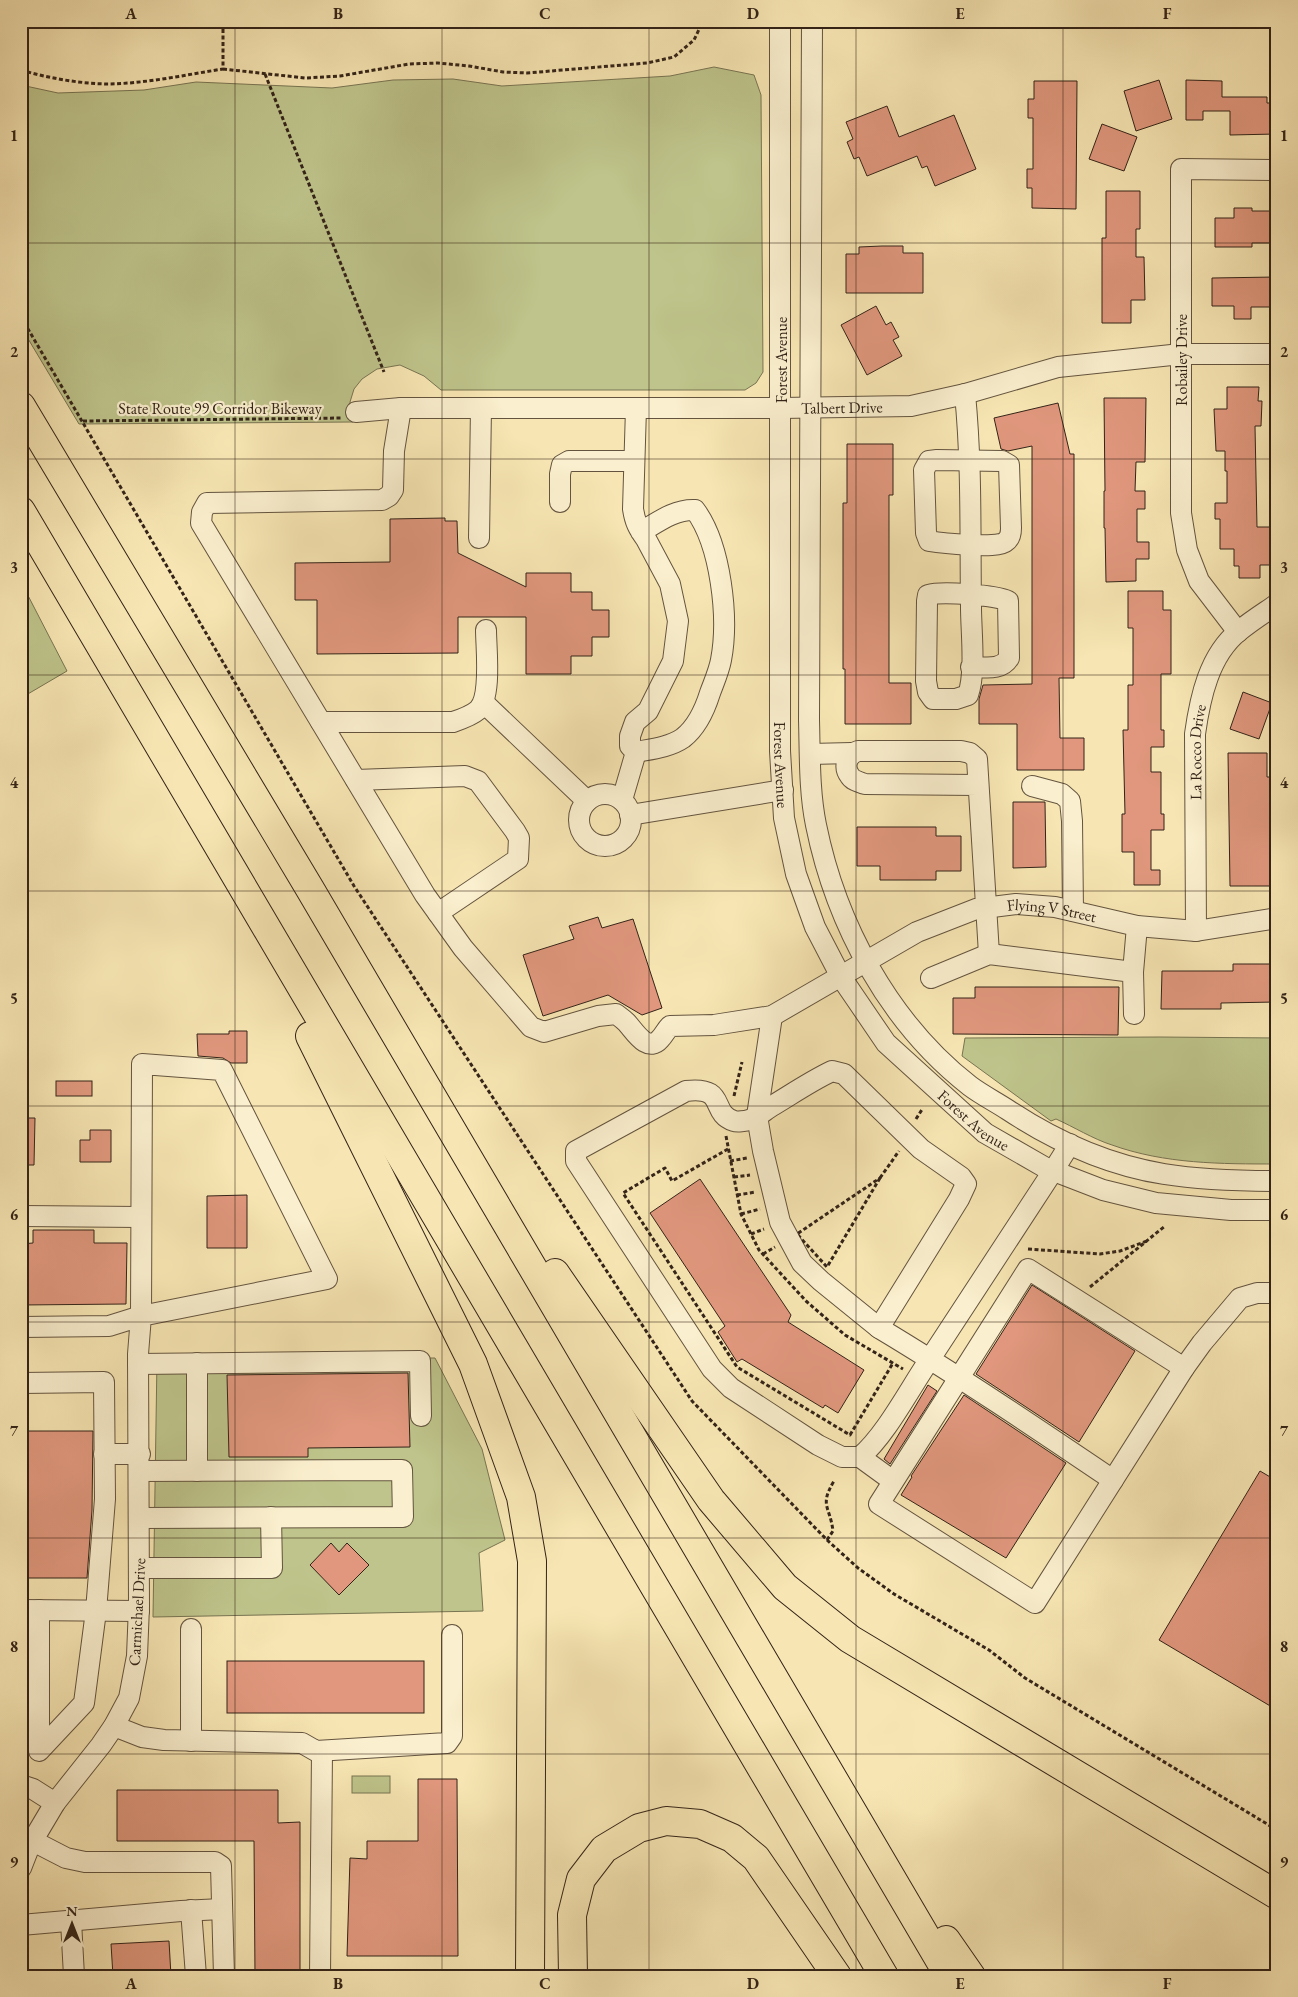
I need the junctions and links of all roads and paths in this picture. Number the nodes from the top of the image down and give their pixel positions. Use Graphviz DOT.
graph roads {
  1 [pos="224,21"];
  2 [pos="702,21"];
  3 [pos="780,21"];
  4 [pos="812,21"];
  5 [pos="223,69"];
  6 [pos="21,70"];
  7 [pos="265,74"];
  8 [pos="1277,170"];
  9 [pos="1181,354"];
  10 [pos="1277,354"];
  11 [pos="384,372"];
  12 [pos="965,394"];
  13 [pos="21,406"];
  14 [pos="401,408"];
  15 [pos="481,408"];
  16 [pos="636,408"];
  17 [pos="781,408"];
  18 [pos="812,408"];
  19 [pos="356,412"];
  20 [pos="82,422"];
  21 [pos="634,461"];
  22 [pos="970,461"];
  23 [pos="560,502"];
  24 [pos="21,511"];
  25 [pos="641,532"];
  26 [pos="479,538"];
  27 [pos="970,545"];
  28 [pos="970,595"];
  29 [pos="1277,604"];
  30 [pos="486,630"];
  31 [pos="1238,632"];
  32 [pos="971,667"];
  33 [pos="484,703"];
  34 [pos="321,722"];
  35 [pos="636,752"];
  36 [pos="852,753"];
  37 [pos="810,754"];
  38 [pos="356,780"];
  39 [pos="978,785"];
  40 [pos="1032,786"];
  41 [pos="783,790"];
  42 [pos="587,801"];
  43 [pos="626,808"];
  44 [pos="985,908"];
  45 [pos="1073,911"];
  46 [pos="438,913"];
  47 [pos="1277,918"];
  48 [pos="1137,926"];
  49 [pos="1196,931"];
  50 [pos="279,950"];
  51 [pos="989,954"];
  52 [pos="866,962"];
  53 [pos="1133,972"];
  54 [pos="840,977"];
  55 [pos="931,978"];
  56 [pos="1134,1014"];
  57 [pos="772,1016"];
  58 [pos="742,1062"];
  59 [pos="734,1098"];
  60 [pos="757,1116"];
  61 [pos="726,1135"];
  62 [pos="456,1138"];
  63 [pos="1070,1144"];
  64 [pos="728,1149"];
  65 [pos="899,1151"];
  66 [pos="750,1158"];
  67 [pos="730,1161"];
  68 [pos="1054,1171"];
  69 [pos="753,1174"];
  70 [pos="734,1177"];
  71 [pos="880,1178"];
  72 [pos="1277,1180"];
  73 [pos="757,1192"];
  74 [pos="737,1195"];
  75 [pos="761,1209"];
  76 [pos="1277,1210"];
  77 [pos="741,1214"];
  78 [pos="21,1216"];
  79 [pos="140,1217"];
  80 [pos="1165,1226"];
  81 [pos="756,1232"];
  82 [pos="751,1234"];
  83 [pos="797,1234"];
  84 [pos="1147,1241"];
  85 [pos="778,1245"];
  86 [pos="1028,1249"];
  87 [pos="763,1254"];
  88 [pos="827,1267"];
  89 [pos="1090,1287"];
  90 [pos="1277,1293"];
  91 [pos="141,1316"];
  92 [pos="21,1327"];
  93 [pos="880,1328"];
  94 [pos="138,1359"];
  95 [pos="930,1359"];
  96 [pos="197,1363"];
  97 [pos="893,1363"];
  98 [pos="1184,1368"];
  99 [pos="903,1369"];
  100 [pos="959,1377"];
  101 [pos="21,1383"];
  102 [pos="421,1416"];
  103 [pos="104,1454"];
  104 [pos="860,1457"];
  105 [pos="140,1462"];
  106 [pos="198,1471"];
  107 [pos="1113,1480"];
  108 [pos="834,1481"];
  109 [pos="894,1481"];
  110 [pos="271,1517"];
  111 [pos="140,1518"];
  112 [pos="827,1540"];
  113 [pos="140,1568"];
  114 [pos="30,1610"];
  115 [pos="96,1611"];
  116 [pos="139,1611"];
  117 [pos="191,1629"];
  118 [pos="452,1635"];
  119 [pos="114,1726"];
  120 [pos="191,1741"];
  121 [pos="322,1751"];
  122 [pos="21,1785"];
  123 [pos="844,1797"];
  124 [pos="55,1803"];
  125 [pos="33,1841"];
  126 [pos="21,1868"];
  127 [pos="1277,1895"];
  128 [pos="222,1909"];
  129 [pos="191,1910"];
  130 [pos="71,1921"];
  131 [pos="21,1925"];
  132 [pos="74,1976"];
  133 [pos="196,1976"];
  134 [pos="224,1976"];
  135 [pos="320,1976"];
  136 [pos="530,1976"];
  137 [pos="573,1976"];
  138 [pos="837,1976"];
  139 [pos="884,1976"];
  140 [pos="949,1976"];
  141 [pos="971,1976"];
  1 -- 5 [label="path"];
  2 -- 7 [label="path"];
  3 -- 17 [label="street, Forest Avenue"];
  4 -- 18 [label="street, Forest Avenue"];
  5 -- 6 [label="path"];
  5 -- 7 [label="path"];
  7 -- 11 [label="path"];
  8 -- 9 [label="street, Robailey Drive"];
  9 -- 10 [label="street, Talbert Drive"];
  9 -- 12 [label="street, Talbert Drive"];
  9 -- 31 [label="street, Robailey Drive"];
  12 -- 18 [label="street, Talbert Drive"];
  12 -- 22 [label="street"];
  13 -- 62 [label="highway"];
  14 -- 15 [label="street, Talbert Drive"];
  14 -- 19 [label="street, Talbert Drive"];
  14 -- 34 [label="street"];
  15 -- 16 [label="street, Talbert Drive"];
  15 -- 26 [label="street"];
  16 -- 17 [label="street, Talbert Drive"];
  16 -- 21 [label="street"];
  17 -- 18 [label="street, Talbert Drive"];
  17 -- 41 [label="street, Forest Avenue"];
  18 -- 37 [label="street, Forest Avenue"];
  19 -- 20 [label="path, State Route 99 Corridor Bikeway"];
  21 -- 23 [label="street"];
  21 -- 25 [label="street"];
  22 -- 27 [label="street"];
  22 -- 27 [label="street"];
  22 -- 27 [label="street"];
  24 -- 50 [label="highway"];
  25 -- 35 [label="street"];
  25 -- 35 [label="street"];
  27 -- 28 [label="street"];
  28 -- 32 [label="street"];
  28 -- 32 [label="street"];
  28 -- 32 [label="street"];
  29 -- 31 [label="street, La Rocco Drive"];
  30 -- 33 [label="street"];
  31 -- 49 [label="street, La Rocco Drive"];
  33 -- 34 [label="street"];
  33 -- 42 [label="street"];
  34 -- 38 [label="street"];
  35 -- 43 [label="street"];
  36 -- 37 [label="street"];
  36 -- 39 [label="street"];
  36 -- 39 [label="street"];
  37 -- 52 [label="street, Forest Avenue"];
  38 -- 46 [label="street"];
  38 -- 46 [label="street"];
  39 -- 44 [label="street"];
  40 -- 45 [label="street"];
  41 -- 43 [label="street"];
  41 -- 54 [label="street, Forest Avenue"];
  42 -- 43 [label="street"];
  42 -- 43 [label="street"];
  44 -- 45 [label="street, Flying V Street"];
  44 -- 51 [label="street"];
  44 -- 52 [label="street, Flying V Street"];
  45 -- 48 [label="street, Flying V Street"];
  46 -- 57 [label="street"];
  47 -- 49 [label="street, Flying V Street"];
  48 -- 49 [label="street, Flying V Street"];
  48 -- 53 [label="street"];
  50 -- 136 [label="highway"];
  50 -- 139 [label="highway"];
  51 -- 53 [label="street"];
  51 -- 55 [label="street"];
  52 -- 54 [label="street, Flying V Street"];
  52 -- 63 [label="street, Forest Avenue"];
  53 -- 56 [label="street"];
  54 -- 57 [label="street, Flying V Street"];
  54 -- 68 [label="street, Forest Avenue"];
  57 -- 60 [label="street"];
  58 -- 59 [label="path"];
  60 -- 93 [label="street"];
  60 -- 93 [label="street"];
  60 -- 104 [label="street"];
  61 -- 64 [label="path"];
  62 -- 123 [label="highway"];
  62 -- 127 [label="highway"];
  63 -- 68 [label="street"];
  63 -- 72 [label="street, Forest Avenue"];
  64 -- 67 [label="path"];
  64 -- 97 [label="path"];
  65 -- 71 [label="path"];
  66 -- 67 [label="path"];
  67 -- 70 [label="path"];
  68 -- 76 [label="street, Forest Avenue"];
  68 -- 95 [label="street"];
  69 -- 70 [label="path"];
  70 -- 74 [label="path"];
  71 -- 83 [label="path"];
  71 -- 88 [label="path"];
  73 -- 74 [label="path"];
  74 -- 77 [label="path"];
  75 -- 77 [label="path"];
  77 -- 82 [label="path"];
  78 -- 79 [label="street"];
  79 -- 91 [label="street, Carmichael Drive"];
  79 -- 91 [label="street, Carmichael Drive"];
  80 -- 84 [label="path"];
  81 -- 82 [label="path"];
  82 -- 87 [label="path"];
  84 -- 86 [label="path"];
  84 -- 89 [label="path"];
  85 -- 87 [label="path"];
  87 -- 97 [label="path"];
  90 -- 98 [label="street"];
  91 -- 92 [label="street"];
  91 -- 94 [label="street, Carmichael Drive"];
  93 -- 95 [label="street"];
  94 -- 96 [label="street"];
  94 -- 105 [label="street, Carmichael Drive"];
  95 -- 100 [label="street"];
  95 -- 104 [label="street"];
  96 -- 102 [label="street"];
  96 -- 106 [label="street"];
  97 -- 99 [label="path"];
  98 -- 100 [label="street"];
  98 -- 107 [label="street"];
  100 -- 107 [label="street"];
  100 -- 109 [label="street"];
  101 -- 103 [label="street"];
  103 -- 105 [label="street"];
  103 -- 115 [label="street"];
  104 -- 109 [label="street"];
  105 -- 106 [label="street"];
  105 -- 111 [label="street, Carmichael Drive"];
  106 -- 110 [label="street"];
  107 -- 109 [label="street"];
  108 -- 112 [label="path"];
  110 -- 111 [label="street"];
  110 -- 113 [label="street"];
  111 -- 113 [label="street, Carmichael Drive"];
  113 -- 116 [label="street, Carmichael Drive"];
  114 -- 115 [label="street"];
  114 -- 115 [label="street"];
  115 -- 116 [label="street"];
  116 -- 119 [label="street, Carmichael Drive"];
  117 -- 120 [label="street"];
  118 -- 121 [label="street"];
  119 -- 120 [label="street"];
  119 -- 124 [label="street, Carmichael Drive"];
  120 -- 121 [label="street"];
  121 -- 135 [label="street"];
  122 -- 124 [label="street"];
  123 -- 140 [label="highway"];
  123 -- 141 [label="highway"];
  124 -- 125 [label="street, Carmichael Drive"];
  125 -- 126 [label="street, Carmichael Drive"];
  125 -- 128 [label="street"];
  128 -- 129 [label="street"];
  128 -- 134 [label="street"];
  129 -- 130 [label="street"];
  129 -- 133 [label="street"];
  130 -- 131 [label="street"];
  130 -- 132 [label="street"];
  137 -- 138 [label="highway"];
}
